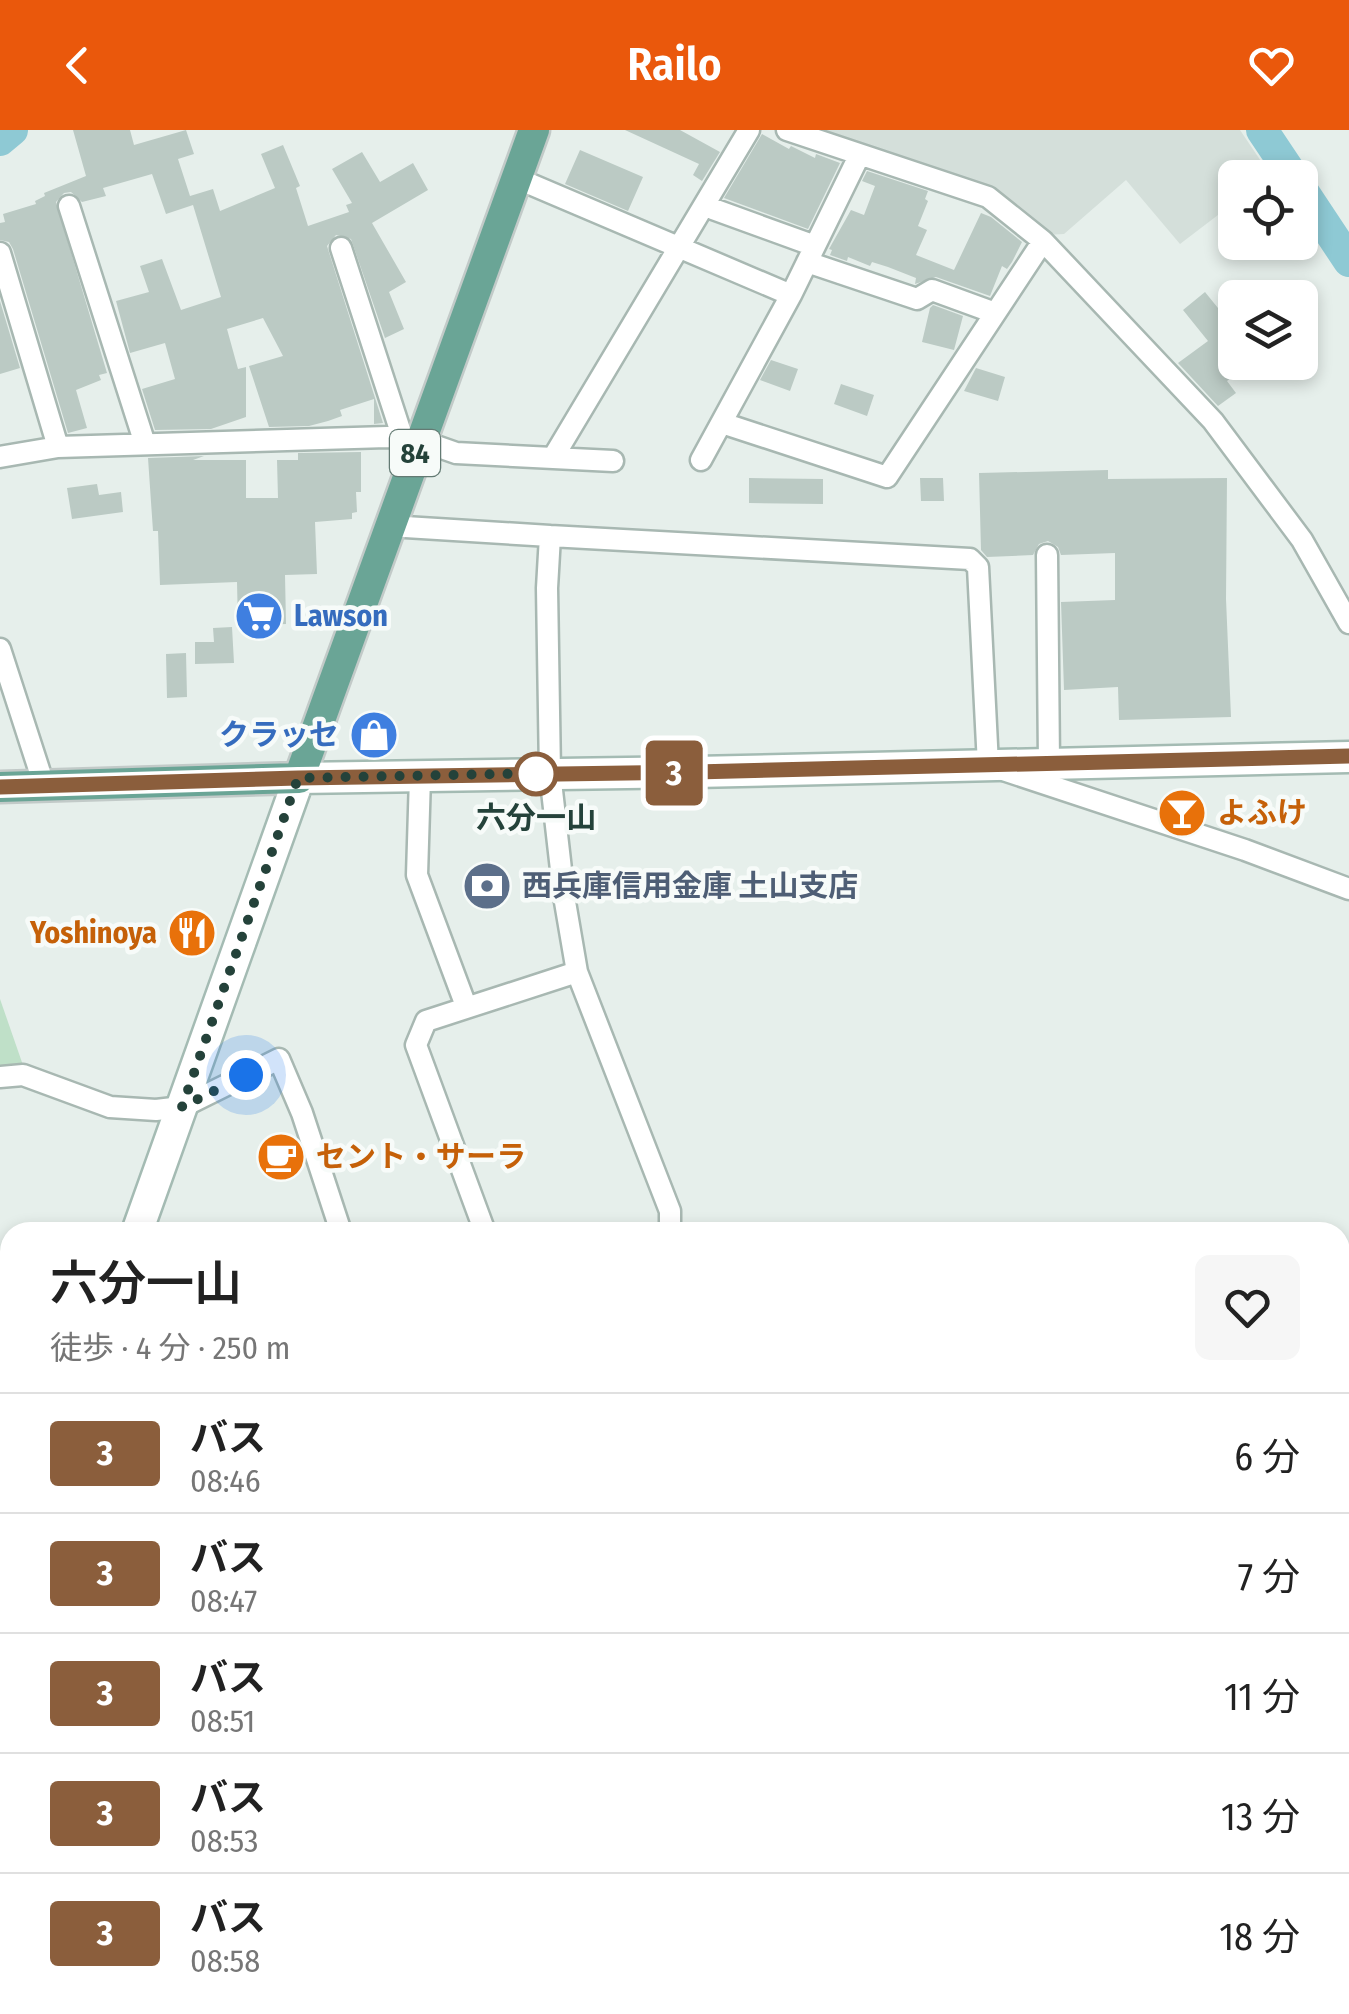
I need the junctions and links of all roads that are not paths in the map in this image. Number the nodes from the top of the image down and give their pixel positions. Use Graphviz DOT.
graph roads {
  1 [pos="534,130"];
  2 [pos="749,130"];
  3 [pos="788,130"];
  4 [pos="859,156"];
  5 [pos="516,178"];
  6 [pos="69,206"];
  7 [pos="712,208"];
  8 [pos="1043,241"];
  9 [pos="341,248"];
  10 [pos="679,248"];
  11 [pos="0,252"];
  12 [pos="811,254"];
  13 [pos="791,295"];
  14 [pos="995,313"];
  15 [pos="722,423"];
  16 [pos="411,440"];
  17 [pos="145,444"];
  18 [pos="58,447"];
  19 [pos="554,456"];
  20 [pos="0,457"];
  21 [pos="701,460"];
  22 [pos="613,462"];
  23 [pos="389,526"];
  24 [pos="550,536"];
  25 [pos="1047,555"];
  26 [pos="1349,623"];
  27 [pos="0,649"];
  28 [pos="1349,756"];
  29 [pos="1049,763"];
  30 [pos="988,765"];
  31 [pos="550,773"];
  32 [pos="420,777"];
  33 [pos="298,778"];
  34 [pos="44,785"];
  35 [pos="0,788"];
  36 [pos="1349,890"];
  37 [pos="578,972"];
  38 [pos="466,1006"];
  39 [pos="0,1077"];
  40 [pos="182,1107"];
  41 [pos="140,1222"];
  42 [pos="338,1222"];
  43 [pos="481,1222"];
  44 [pos="670,1222"];
  1 -- 5 [label="main road, 84"];
  2 -- 10 [label="street"];
  3 -- 4 [label="street"];
  4 -- 8 [label="street"];
  4 -- 12 [label="street"];
  5 -- 10 [label="street"];
  5 -- 16 [label="main road, 84"];
  6 -- 17 [label="street"];
  7 -- 12 [label="street"];
  8 -- 14 [label="street"];
  8 -- 26 [label="street"];
  9 -- 16 [label="street"];
  10 -- 13 [label="street"];
  10 -- 19 [label="street"];
  11 -- 18 [label="street"];
  12 -- 13 [label="street"];
  12 -- 14 [label="street"];
  13 -- 15 [label="street"];
  14 -- 15 [label="street"];
  15 -- 21 [label="street"];
  16 -- 17 [label="street"];
  16 -- 19 [label="street"];
  16 -- 23 [label="main road, 84"];
  17 -- 18 [label="street"];
  18 -- 20 [label="street"];
  19 -- 22 [label="street"];
  23 -- 24 [label="street"];
  23 -- 33 [label="main road, 84"];
  24 -- 30 [label="street"];
  24 -- 31 [label="street"];
  25 -- 29 [label="street"];
  27 -- 34 [label="street"];
  28 -- 29 [label="main road"];
  29 -- 30 [label="main road"];
  30 -- 31 [label="main road"];
  30 -- 36 [label="street"];
  31 -- 32 [label="main road"];
  31 -- 37 [label="street"];
  32 -- 33 [label="main road"];
  32 -- 38 [label="street"];
  33 -- 34 [label="main road"];
  33 -- 40 [label="main road"];
  34 -- 35 [label="main road"];
  37 -- 38 [label="street"];
  37 -- 44 [label="street"];
  38 -- 43 [label="street"];
  39 -- 40 [label="street"];
  40 -- 41 [label="main road"];
  40 -- 42 [label="street"];
}
